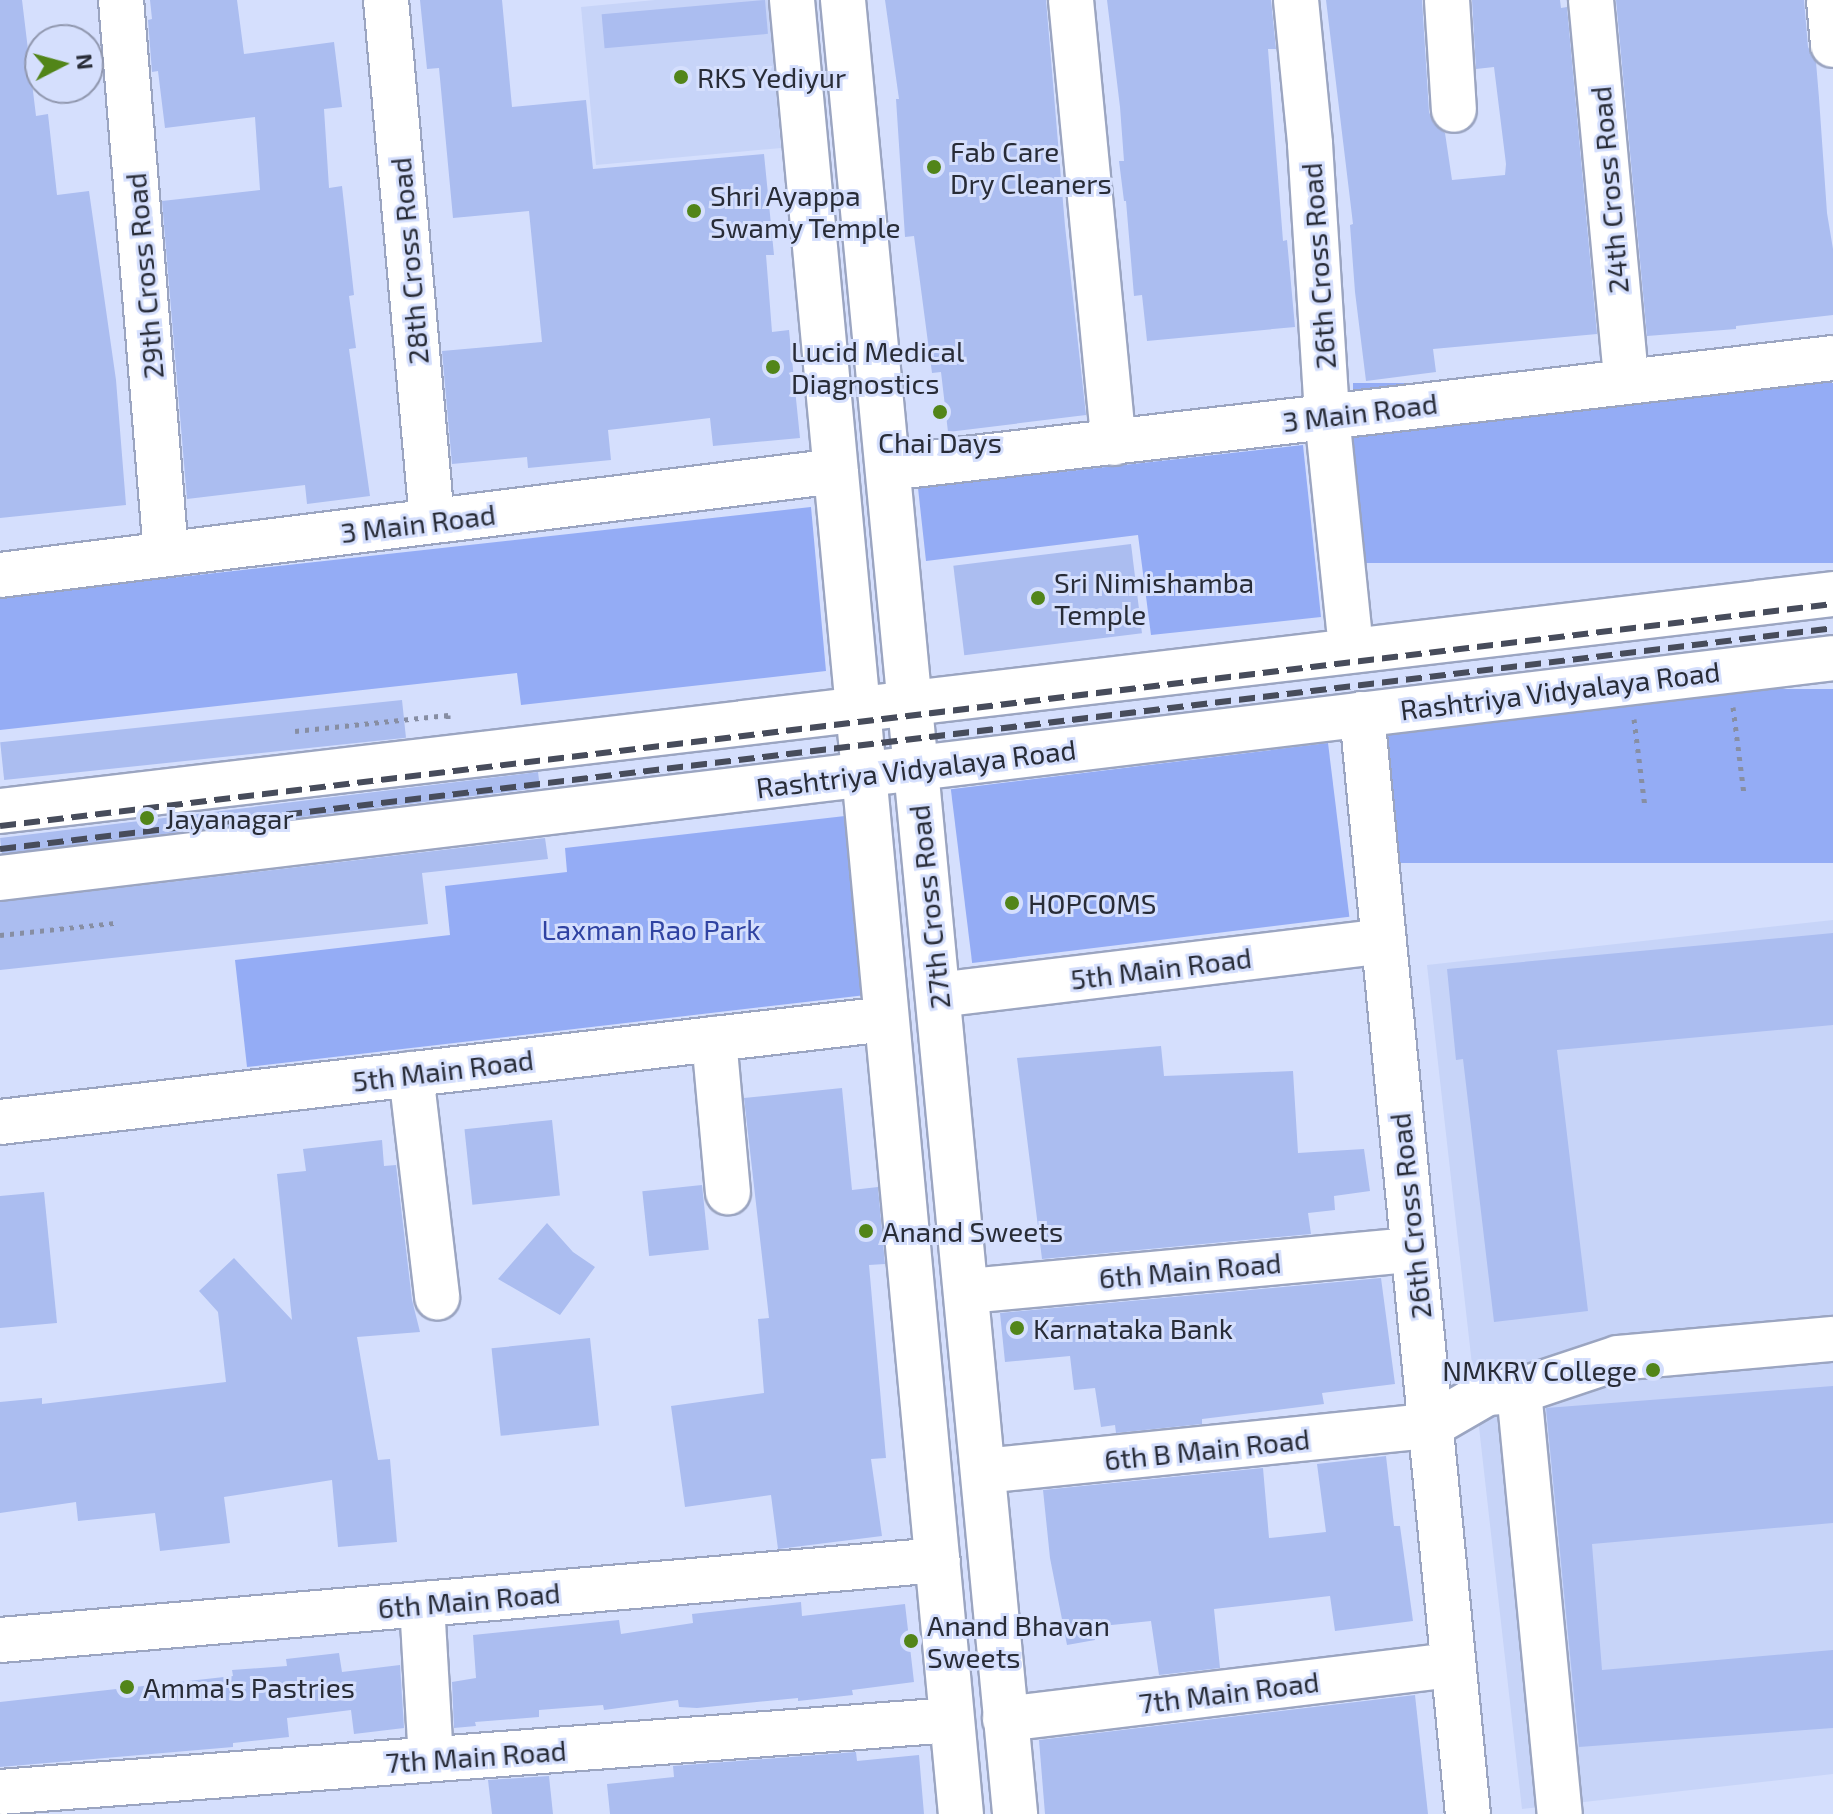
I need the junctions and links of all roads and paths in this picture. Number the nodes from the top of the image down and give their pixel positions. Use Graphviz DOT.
graph roads {
  1 [pos="121,0"];
  2 [pos="386,0"];
  3 [pos="792,0"];
  4 [pos="843,0"];
  5 [pos="1071,0"];
  6 [pos="1296,0"];
  7 [pos="1447,0"];
  8 [pos="1591,0"];
  9 [pos="1829,0"];
  10 [pos="1833,45"];
  11 [pos="1454,110"];
  12 [pos="1833,358"];
  13 [pos="1626,380"];
  14 [pos="1327,416"];
  15 [pos="1114,443"];
  16 [pos="888,468"];
  17 [pos="836,471"];
  18 [pos="432,521"];
  19 [pos="166,553"];
  20 [pos="0,575"];
  21 [pos="1833,594"];
  22 [pos="1349,628"];
  23 [pos="1833,658"];
  24 [pos="1728,671"];
  25 [pos="1630,682"];
  26 [pos="911,703"];
  27 [pos="857,710"];
  28 [pos="1362,714"];
  29 [pos="404,720"];
  30 [pos="295,731"];
  31 [pos="915,768"];
  32 [pos="862,774"];
  33 [pos="1744,794"];
  34 [pos="1645,807"];
  35 [pos="0,811"];
  36 [pos="0,878"];
  37 [pos="115,923"];
  38 [pos="0,935"];
  39 [pos="1383,941"];
  40 [pos="938,995"];
  41 [pos="886,1019"];
  42 [pos="714,1039"];
  43 [pos="411,1074"];
  44 [pos="0,1122"];
  45 [pos="728,1192"];
  46 [pos="1413,1250"];
  47 [pos="967,1291"];
  48 [pos="437,1297"];
  49 [pos="1833,1339"];
  50 [pos="1519,1391"];
  51 [pos="1430,1426"];
  52 [pos="984,1471"];
  53 [pos="938,1560"];
  54 [pos="422,1604"];
  55 [pos="0,1640"];
  56 [pos="1453,1665"];
  57 [pos="1005,1719"];
  58 [pos="951,1720"];
  59 [pos="431,1759"];
  60 [pos="0,1792"];
  61 [pos="961,1814"];
  62 [pos="1015,1814"];
  63 [pos="1468,1814"];
  64 [pos="1560,1814"];
  1 -- 19 [label="street, 29th Cross Road"];
  2 -- 18 [label="street, 28th Cross Road"];
  3 -- 17 [label="street, 27th Cross Road"];
  4 -- 16 [label="street, 27th Cross Road"];
  5 -- 15 [label="street"];
  6 -- 14 [label="street, 26th Cross Road"];
  7 -- 11 [label="street"];
  8 -- 13 [label="street, 24th Cross Road"];
  9 -- 10 [label="street"];
  12 -- 13 [label="street, 3 Main Road"];
  13 -- 14 [label="street, 3 Main Road"];
  14 -- 15 [label="street, 3 Main Road"];
  14 -- 22 [label="street, 26th Cross Road"];
  15 -- 16 [label="street, 3 Main Road"];
  16 -- 26 [label="street, 27th Cross Road"];
  17 -- 18 [label="street, 3 Main Road"];
  17 -- 27 [label="street, 27th Cross Road"];
  18 -- 19 [label="street, 3 Main Road"];
  19 -- 20 [label="street, 3 Main Road"];
  21 -- 26 [label="street"];
  23 -- 24 [label="street, Rashtriya Vidyalaya Road"];
  24 -- 25 [label="street, Rashtriya Vidyalaya Road"];
  24 -- 33 [label="path"];
  25 -- 28 [label="street, Rashtriya Vidyalaya Road"];
  25 -- 34 [label="path"];
  26 -- 27 [label="street"];
  26 -- 31 [label="street, 27th Cross Road"];
  27 -- 32 [label="street, 27th Cross Road"];
  27 -- 35 [label="street"];
  28 -- 31 [label="street, Rashtriya Vidyalaya Road"];
  28 -- 39 [label="street, 26th Cross Road"];
  29 -- 30 [label="path"];
  31 -- 32 [label="street, Rashtriya Vidyalaya Road"];
  31 -- 40 [label="street, 27th Cross Road"];
  32 -- 36 [label="street, Rashtriya Vidyalaya Road"];
  32 -- 41 [label="street, 27th Cross Road"];
  37 -- 38 [label="path"];
  39 -- 40 [label="street, 5th Main Road"];
  39 -- 46 [label="street, 26th Cross Road"];
  40 -- 47 [label="street, 27th Cross Road"];
  41 -- 42 [label="street, 5th Main Road"];
  41 -- 53 [label="street, 27th Cross Road"];
  42 -- 43 [label="street, 5th Main Road"];
  42 -- 45 [label="street"];
  43 -- 44 [label="street, 5th Main Road"];
  43 -- 48 [label="street"];
  46 -- 47 [label="street, 6th Main Road"];
  46 -- 51 [label="street, 26th Cross Road"];
  47 -- 52 [label="street, 27th Cross Road"];
  49 -- 50 [label="street"];
  50 -- 51 [label="street"];
  50 -- 64 [label="street"];
  51 -- 52 [label="street, 6th B Main Road"];
  51 -- 56 [label="street, 26th Cross Road"];
  52 -- 57 [label="street, 27th Cross Road"];
  53 -- 54 [label="street, 6th Main Road"];
  53 -- 58 [label="street, 27th Cross Road"];
  54 -- 55 [label="street, 6th Main Road"];
  54 -- 59 [label="street"];
  56 -- 57 [label="street, 7th Main Road"];
  56 -- 63 [label="street, 26th Cross Road"];
  57 -- 62 [label="street, 27th Cross Road"];
  58 -- 59 [label="street, 7th Main Road"];
  58 -- 61 [label="street, 27th Cross Road"];
  59 -- 60 [label="street, 7th Main Road"];
}
